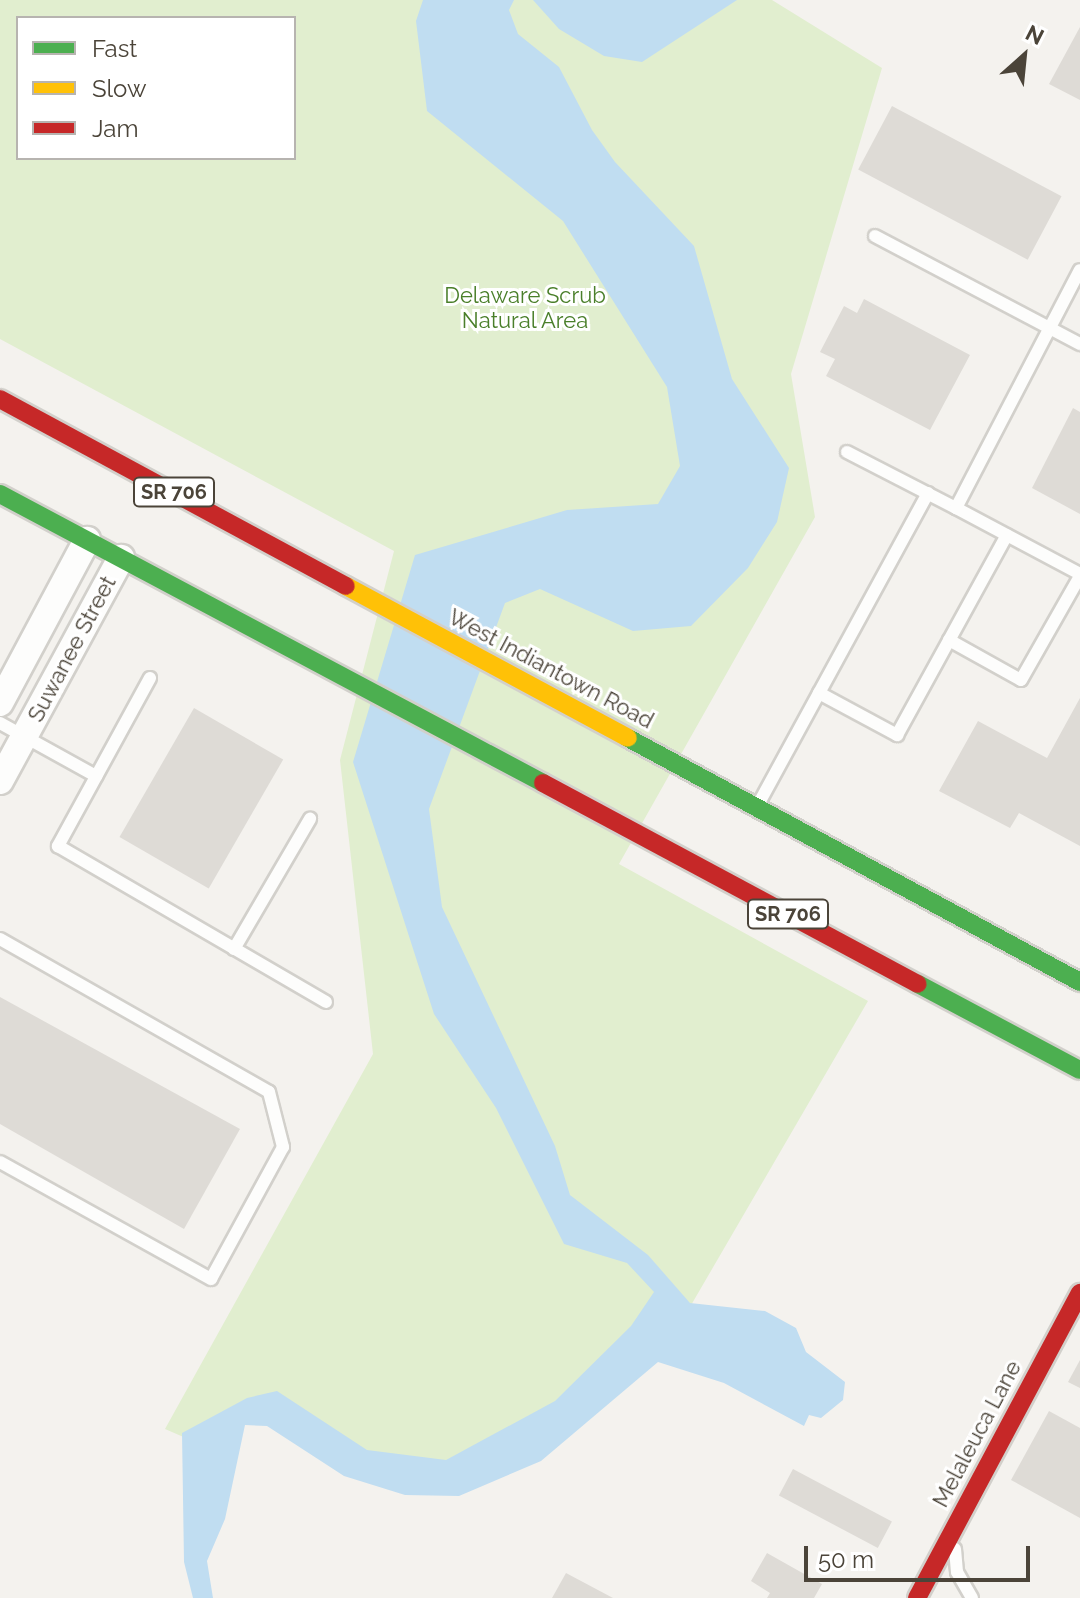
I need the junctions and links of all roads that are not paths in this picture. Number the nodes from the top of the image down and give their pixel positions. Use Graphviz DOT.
graph roads {
  1 [pos="875,236"];
  2 [pos="1080,270"];
  3 [pos="1049,328"];
  4 [pos="1080,344"];
  5 [pos="0,399"];
  6 [pos="847,452"];
  7 [pos="928,493"];
  8 [pos="0,494"];
  9 [pos="956,508"];
  10 [pos="1007,535"];
  11 [pos="87,540"];
  12 [pos="121,558"];
  13 [pos="1080,575"];
  14 [pos="949,640"];
  15 [pos="150,678"];
  16 [pos="819,693"];
  17 [pos="0,703"];
  18 [pos="0,723"];
  19 [pos="25,737"];
  20 [pos="96,776"];
  21 [pos="0,781"];
  22 [pos="757,808"];
  23 [pos="310,819"];
  24 [pos="0,939"];
  25 [pos="234,949"];
  26 [pos="1080,982"];
  27 [pos="326,1002"];
  28 [pos="1080,1070"];
  29 [pos="0,1162"];
  30 [pos="1080,1293"];
  31 [pos="953,1530"];
  32 [pos="917,1598"];
  33 [pos="972,1598"];
  1 -- 3 [label="lane"];
  2 -- 3 [label="lane"];
  3 -- 4 [label="lane"];
  3 -- 9 [label="lane"];
  5 -- 22 [label="main road, West Indiantown Road / SR 706"];
  6 -- 7 [label="lane"];
  7 -- 9 [label="lane"];
  7 -- 16 [label="lane"];
  8 -- 11 [label="main road, SR 706"];
  9 -- 10 [label="lane"];
  10 -- 13 [label="lane"];
  10 -- 14 [label="lane"];
  11 -- 12 [label="main road, SR 706"];
  11 -- 17 [label="street, Suwanee Street"];
  12 -- 19 [label="street, Suwanee Street"];
  12 -- 28 [label="main road, SR 706"];
  13 -- 14 [label="lane"];
  14 -- 16 [label="lane"];
  15 -- 20 [label="lane"];
  16 -- 22 [label="lane"];
  18 -- 19 [label="lane"];
  19 -- 20 [label="lane"];
  19 -- 21 [label="street, Suwanee Street"];
  20 -- 25 [label="lane"];
  22 -- 26 [label="main road, West Indiantown Road / SR 706"];
  23 -- 25 [label="lane"];
  24 -- 29 [label="lane"];
  25 -- 27 [label="lane"];
  30 -- 31 [label="main road, Melaleuca Lane"];
  31 -- 32 [label="main road, Melaleuca Lane"];
  31 -- 33 [label="lane"];
}
